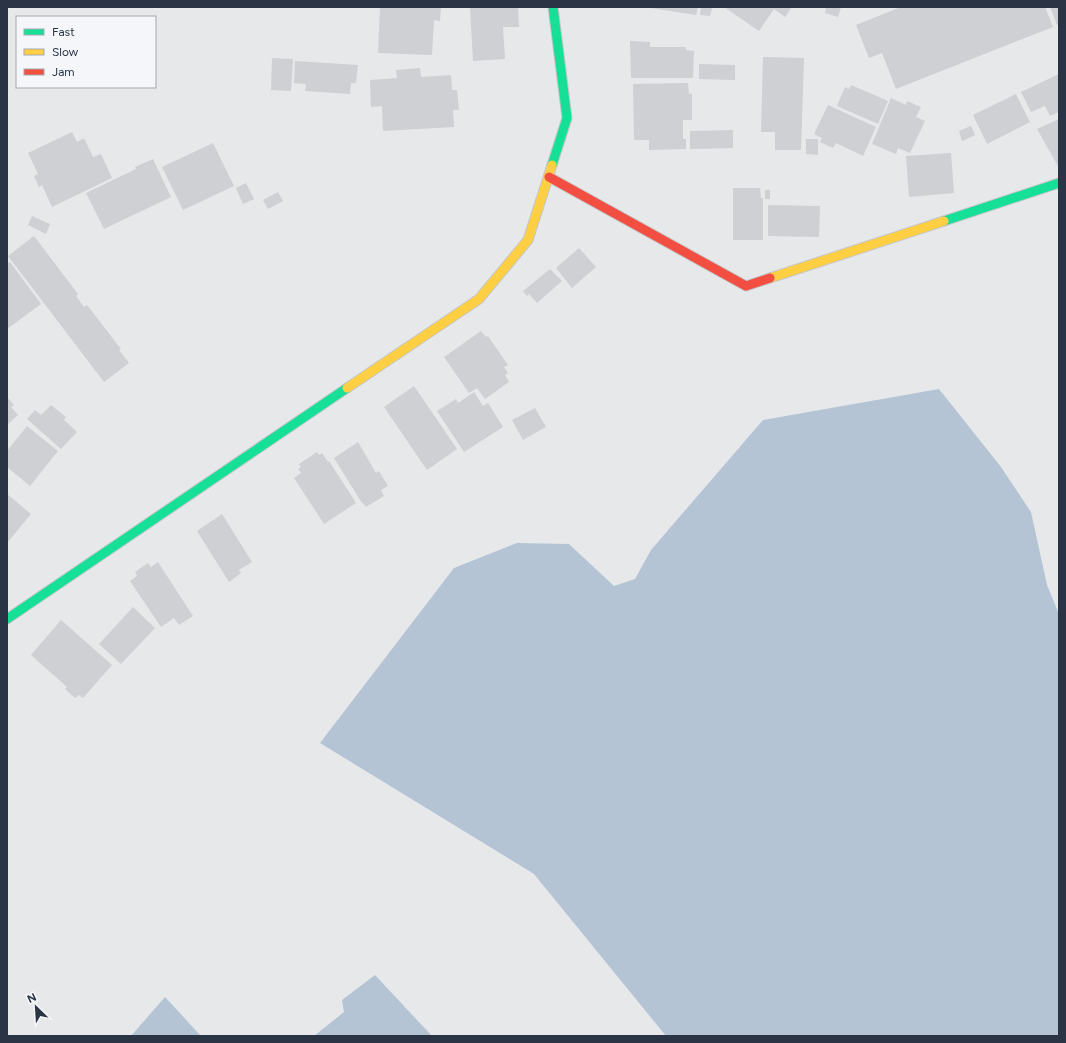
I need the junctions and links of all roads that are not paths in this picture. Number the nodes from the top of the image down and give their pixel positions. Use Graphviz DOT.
graph roads {
  1 [pos="553,7"];
  2 [pos="549,177"];
  3 [pos="1059,184"];
  4 [pos="7,619"];
  1 -- 2 [label="street"];
  2 -- 3 [label="street"];
  2 -- 4 [label="street"];
}
